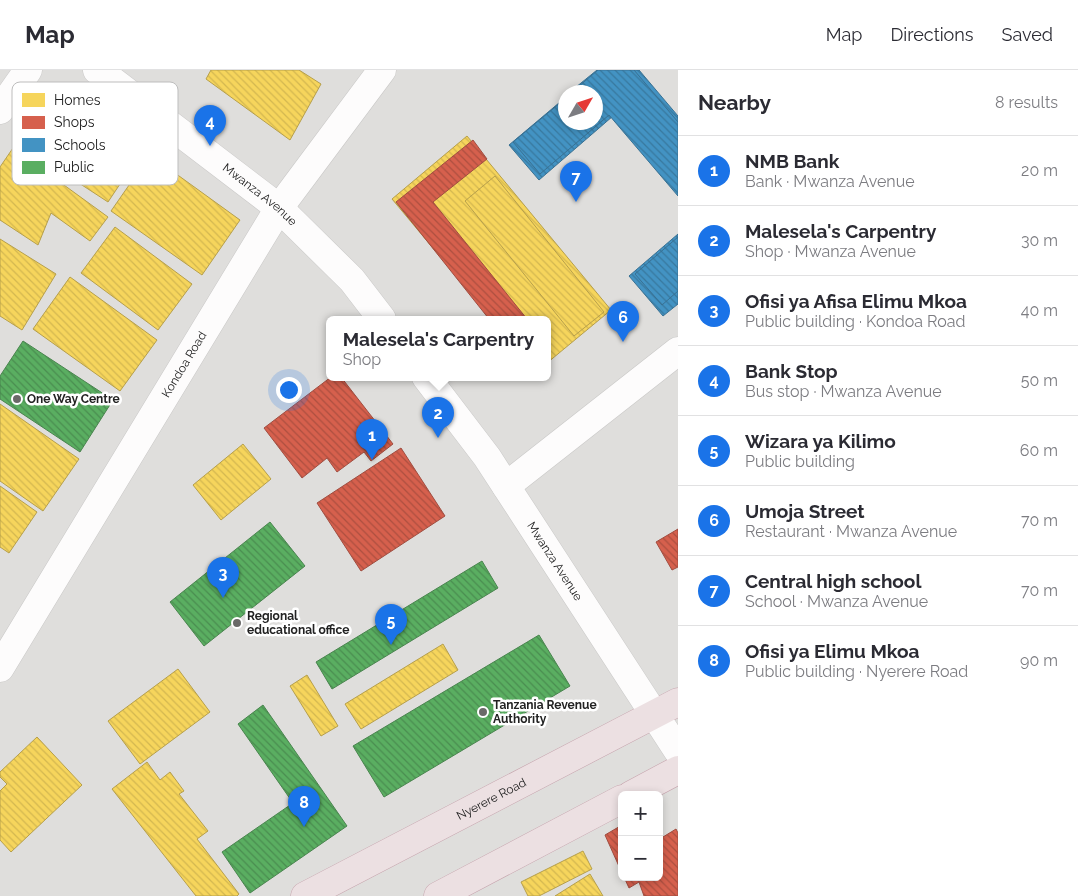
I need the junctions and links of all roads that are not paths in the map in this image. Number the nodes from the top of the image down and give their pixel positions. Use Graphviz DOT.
graph roads {
  1 [pos="28,70"];
  2 [pos="96,70"];
  3 [pos="382,70"];
  4 [pos="20,82"];
  5 [pos="114,82"];
  6 [pos="12,93"];
  7 [pos="0,110"];
  8 [pos="178,131"];
  9 [pos="279,208"];
  10 [pos="380,316"];
  11 [pos="678,351"];
  12 [pos="429,381"];
  13 [pos="506,486"];
  14 [pos="0,668"];
  15 [pos="667,708"];
  16 [pos="678,751"];
  17 [pos="678,770"];
  18 [pos="638,791"];
  19 [pos="618,801"];
  20 [pos="305,896"];
  21 [pos="438,896"];
  1 -- 4 [label="street"];
  2 -- 5 [label="street, Mwanza Avenue"];
  3 -- 9 [label="street, Kondoa Road"];
  6 -- 7 [label="street"];
  8 -- 9 [label="street, Mwanza Avenue"];
  9 -- 10 [label="street, Mwanza Avenue"];
  9 -- 14 [label="street, Kondoa Road"];
  11 -- 13 [label="street"];
  12 -- 13 [label="street, Mwanza Avenue"];
  13 -- 15 [label="street, Mwanza Avenue"];
  15 -- 16 [label="street, Mwanza Avenue"];
  15 -- 20 [label="highway, Nyerere Road"];
  17 -- 18 [label="highway"];
  19 -- 21 [label="highway"];
}
